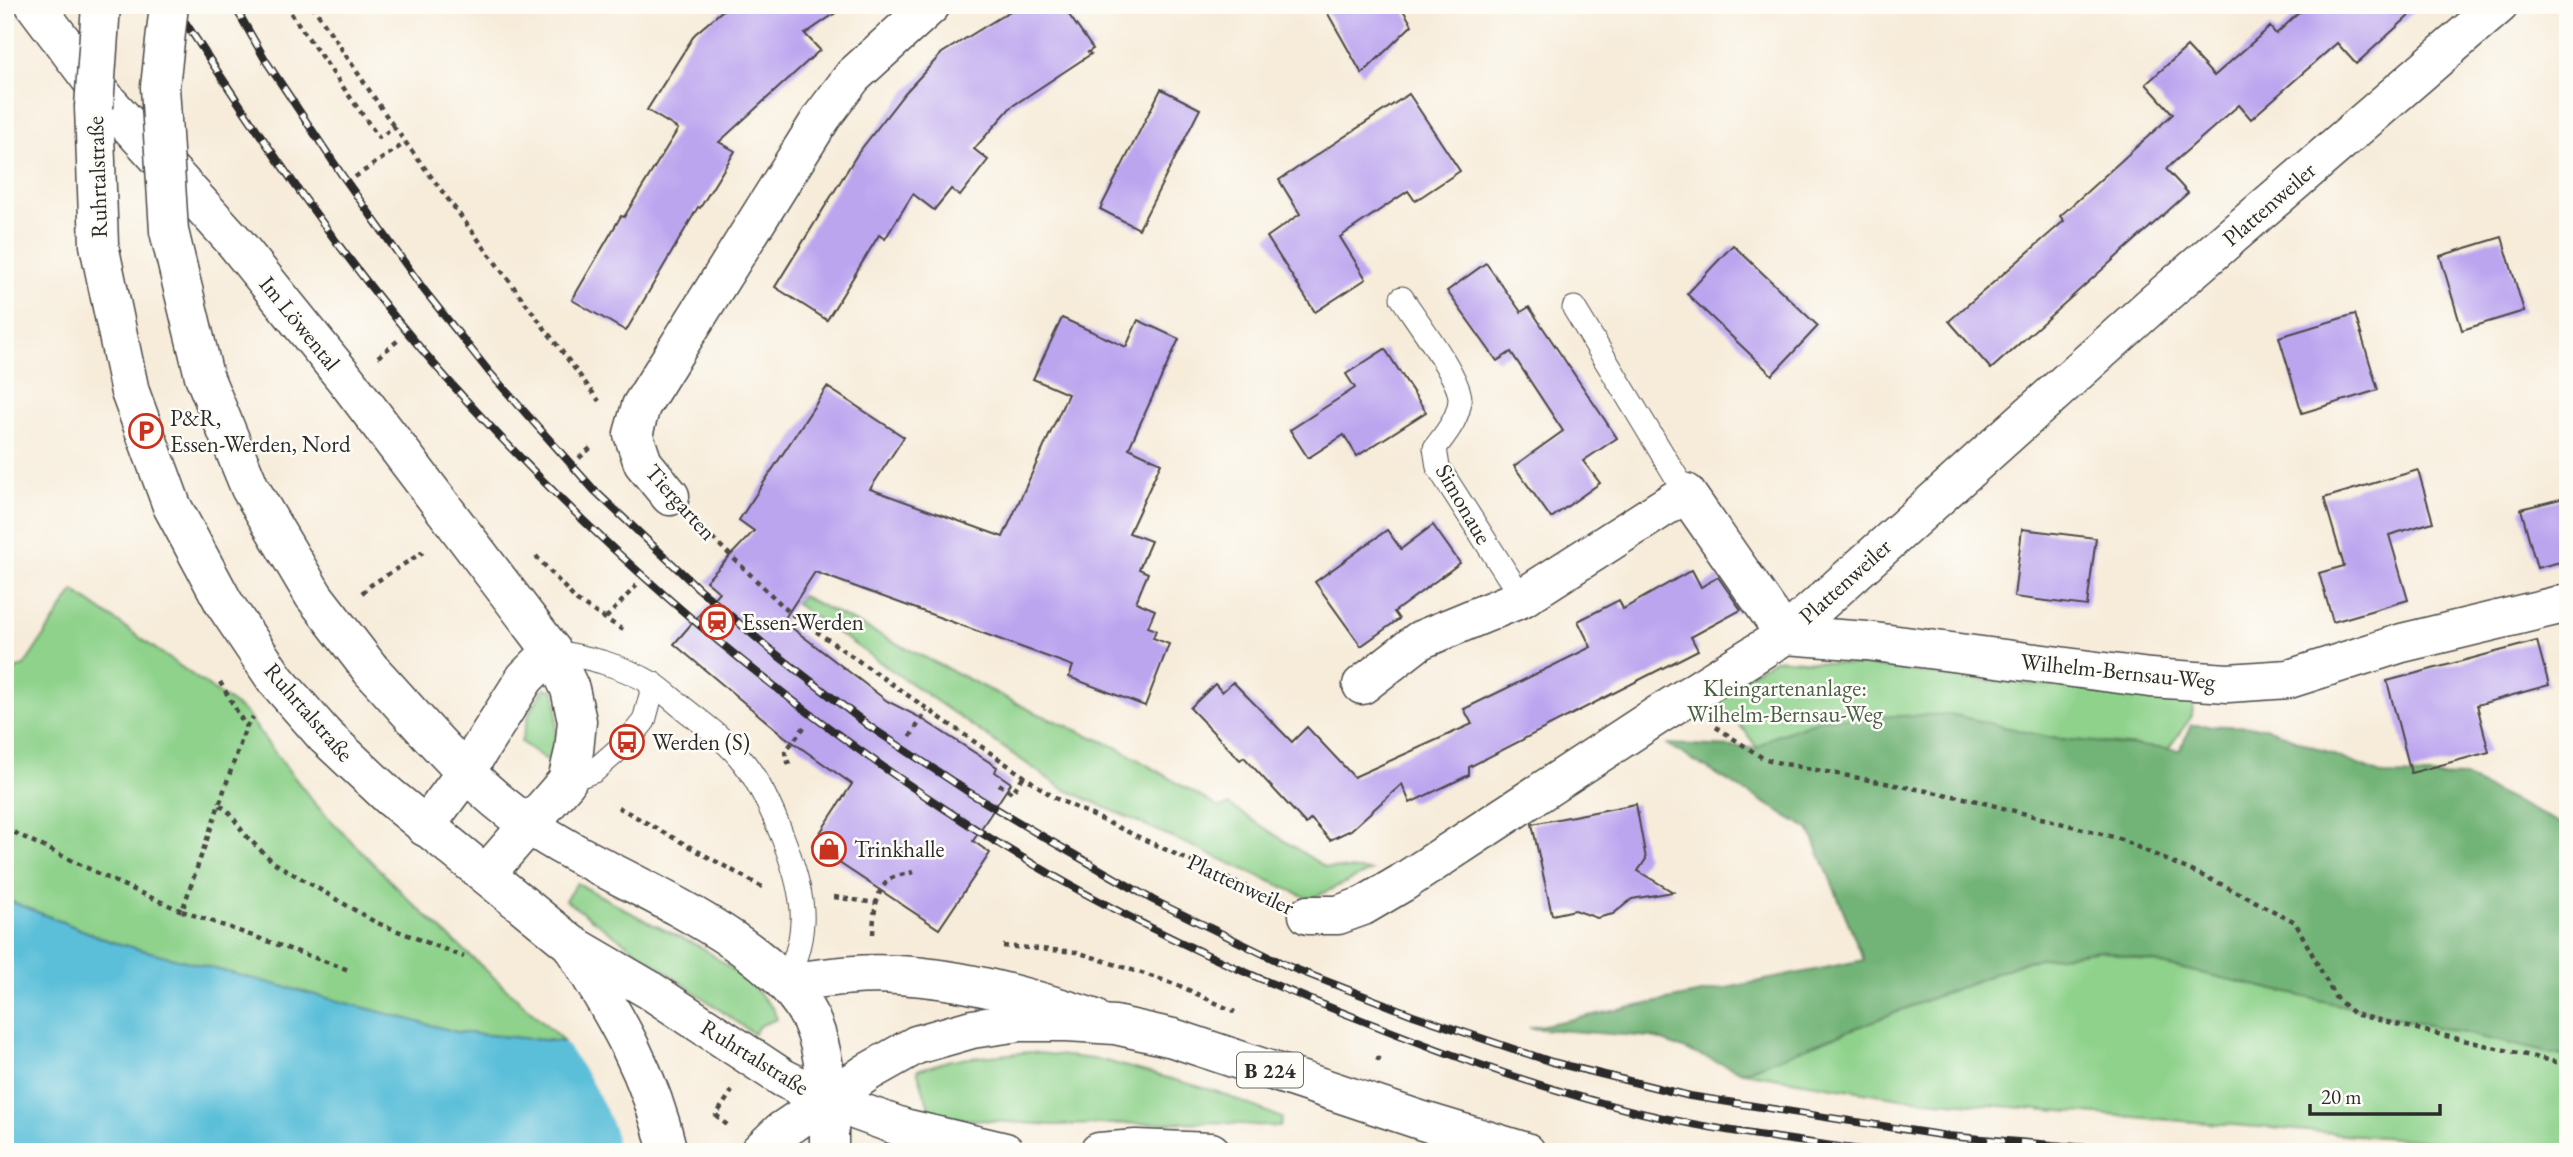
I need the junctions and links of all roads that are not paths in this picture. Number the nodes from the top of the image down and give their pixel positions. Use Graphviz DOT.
graph roads {
  1 [pos="34,5"];
  2 [pos="101,5"];
  3 [pos="169,5"];
  4 [pos="931,5"];
  5 [pos="2499,5"];
  6 [pos="1402,298"];
  7 [pos="1574,308"];
  8 [pos="1686,493"];
  9 [pos="670,496"];
  10 [pos="1522,598"];
  11 [pos="2568,603"];
  12 [pos="1785,635"];
  13 [pos="552,651"];
  14 [pos="654,684"];
  15 [pos="1363,685"];
  16 [pos="465,773"];
  17 [pos="567,781"];
  18 [pos="530,825"];
  19 [pos="425,827"];
  20 [pos="486,874"];
  21 [pos="1308,915"];
  22 [pos="571,944"];
  23 [pos="785,983"];
  24 [pos="1115,1025"];
  25 [pos="833,1091"];
  26 [pos="668,1152"];
  27 [pos="758,1152"];
  28 [pos="829,1152"];
  29 [pos="1005,1152"];
  30 [pos="1099,1152"];
  31 [pos="1211,1152"];
  32 [pos="1526,1152"];
  1 -- 13 [label="street, Im Löwental"];
  2 -- 19 [label="street, Ruhrtalstraße, bridge"];
  3 -- 16 [label="street, Ruhrtalstraße, bridge"];
  4 -- 9 [label="street, Tiergarten"];
  5 -- 12 [label="street, Plattenweiler"];
  6 -- 10 [label="lane, Simonaue"];
  7 -- 8 [label="lane"];
  8 -- 10 [label="street"];
  8 -- 12 [label="street"];
  10 -- 15 [label="street"];
  11 -- 12 [label="street, Wilhelm-Bernsau-Weg"];
  12 -- 21 [label="street, Plattenweiler"];
  13 -- 14 [label="lane"];
  13 -- 16 [label="street"];
  13 -- 17 [label="street, Im Löwental"];
  14 -- 17 [label="lane"];
  14 -- 23 [label="lane"];
  16 -- 18 [label="street, Ruhrtalstraße"];
  16 -- 19 [label="street"];
  17 -- 18 [label="street, Im Löwental"];
  18 -- 20 [label="street, Im Löwental"];
  18 -- 23 [label="street, Ruhrtalstraße"];
  19 -- 20 [label="street, Ruhrtalstraße"];
  20 -- 22 [label="street, Ruhrtalstraße"];
  22 -- 25 [label="street, Ruhrtalstraße"];
  22 -- 26 [label="street"];
  23 -- 24 [label="street"];
  23 -- 25 [label="street, Ruhrtalstraße"];
  24 -- 25 [label="street, B 224"];
  24 -- 32 [label="street, B 224"];
  25 -- 27 [label="street, B 224"];
  25 -- 28 [label="street"];
  25 -- 29 [label="street"];
  30 -- 31 [label="street"];
}
